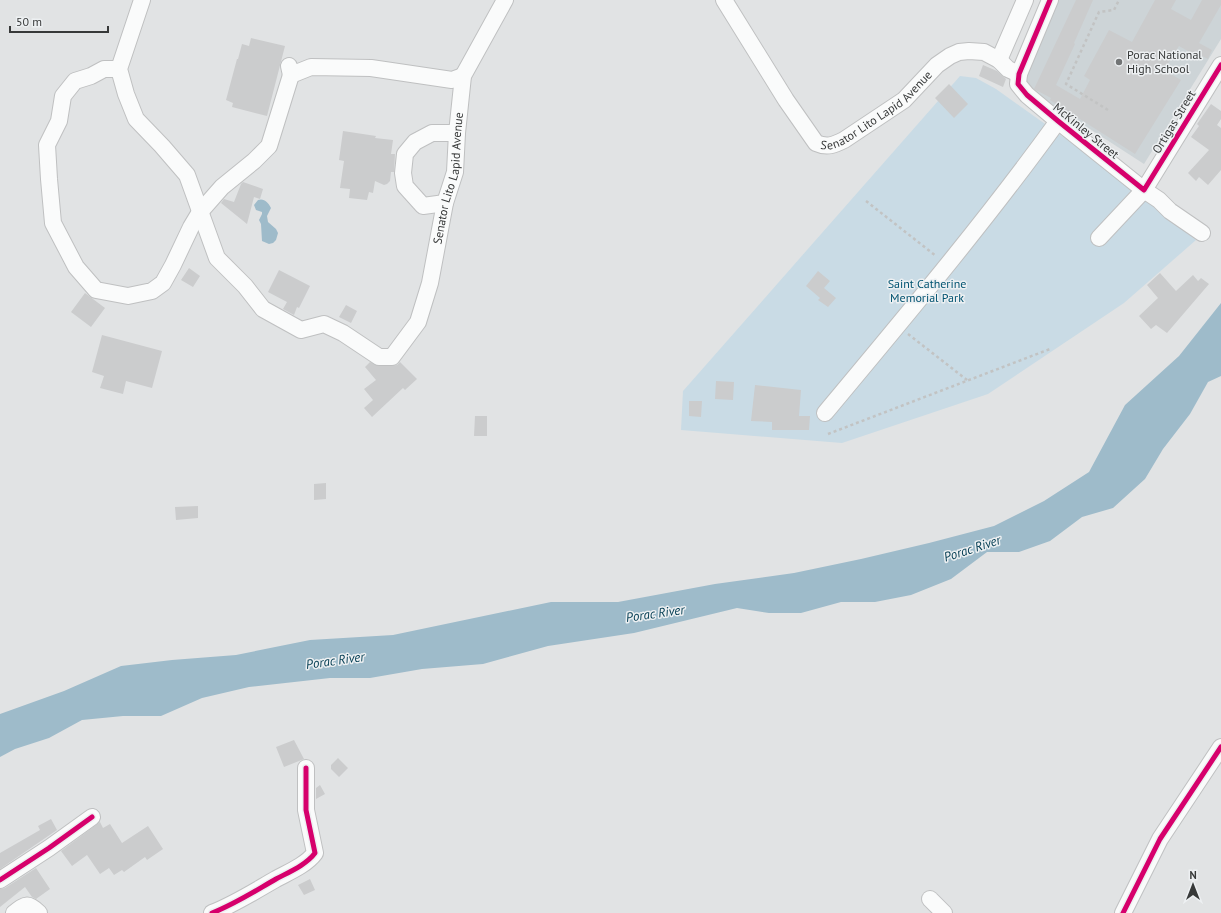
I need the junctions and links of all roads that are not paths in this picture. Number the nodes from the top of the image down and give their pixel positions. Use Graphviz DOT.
graph roads {
  1 [pos="142,0"];
  2 [pos="505,0"];
  3 [pos="724,0"];
  4 [pos="1025,0"];
  5 [pos="1050,0"];
  6 [pos="1000,60"];
  7 [pos="120,69"];
  8 [pos="1219,74"];
  9 [pos="463,76"];
  10 [pos="1018,79"];
  11 [pos="1058,121"];
  12 [pos="457,133"];
  13 [pos="1144,190"];
  14 [pos="445,203"];
  15 [pos="200,212"];
  16 [pos="1202,234"];
  17 [pos="1099,238"];
  18 [pos="825,413"];
  19 [pos="1221,747"];
  20 [pos="306,768"];
  21 [pos="92,817"];
  22 [pos="0,880"];
  23 [pos="930,900"];
  24 [pos="14,913"];
  25 [pos="39,913"];
  26 [pos="212,913"];
  27 [pos="944,913"];
  28 [pos="1124,913"];
  1 -- 7 [label="street"];
  2 -- 9 [label="street, Senator Lito Lapid Avenue"];
  3 -- 6 [label="street, Senator Lito Lapid Avenue"];
  4 -- 6 [label="street"];
  5 -- 10 [label="street"];
  6 -- 10 [label="street, Senator Lito Lapid Avenue"];
  7 -- 15 [label="street"];
  7 -- 15 [label="street"];
  8 -- 13 [label="street, Ortigas Street"];
  9 -- 12 [label="street, Senator Lito Lapid Avenue"];
  9 -- 15 [label="street"];
  10 -- 11 [label="street, McKinley Street"];
  11 -- 13 [label="street, McKinley Street"];
  11 -- 18 [label="street"];
  12 -- 14 [label="street, Senator Lito Lapid Avenue"];
  12 -- 14 [label="street"];
  13 -- 16 [label="street, McKinley Street"];
  13 -- 17 [label="street, Ortigas Street"];
  14 -- 15 [label="street, Senator Lito Lapid Avenue"];
  19 -- 28 [label="street"];
  20 -- 26 [label="street"];
  21 -- 22 [label="street"];
  23 -- 27 [label="street"];
  24 -- 25 [label="street"];
}
